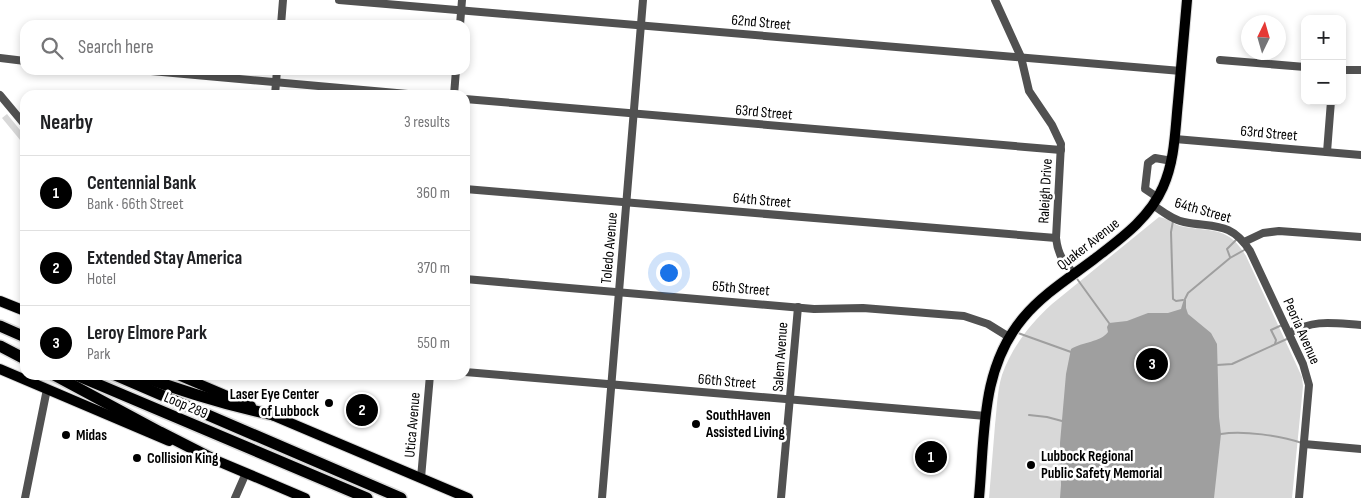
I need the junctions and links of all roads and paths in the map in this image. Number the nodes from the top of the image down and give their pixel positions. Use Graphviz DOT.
graph roads {
  1 [pos="283,0"];
  2 [pos="339,0"];
  3 [pos="462,0"];
  4 [pos="643,0"];
  5 [pos="995,0"];
  6 [pos="1187,0"];
  7 [pos="461,10"];
  8 [pos="281,20"];
  9 [pos="460,20"];
  10 [pos="641,26"];
  11 [pos="1021,57"];
  12 [pos="0,58"];
  13 [pos="20,60"];
  14 [pos="1220,60"];
  15 [pos="1301,68"];
  16 [pos="1346,70"];
  17 [pos="1361,70"];
  18 [pos="1180,71"];
  19 [pos="197,75"];
  20 [pos="277,75"];
  21 [pos="456,75"];
  22 [pos="276,82"];
  23 [pos="275,90"];
  24 [pos="364,90"];
  25 [pos="454,90"];
  26 [pos="0,95"];
  27 [pos="470,99"];
  28 [pos="1332,105"];
  29 [pos="634,115"];
  30 [pos="20,119"];
  31 [pos="1175,139"];
  32 [pos="1062,150"];
  33 [pos="1327,152"];
  34 [pos="1361,155"];
  35 [pos="1172,161"];
  36 [pos="470,189"];
  37 [pos="1155,201"];
  38 [pos="626,203"];
  39 [pos="1361,237"];
  40 [pos="1056,238"];
  41 [pos="1244,242"];
  42 [pos="1074,274"];
  43 [pos="470,279"];
  44 [pos="618,292"];
  45 [pos="0,301"];
  46 [pos="798,307"];
  47 [pos="20,309"];
  48 [pos="1361,326"];
  49 [pos="3,327"];
  50 [pos="20,333"];
  51 [pos="1289,333"];
  52 [pos="1009,337"];
  53 [pos="0,344"];
  54 [pos="20,351"];
  55 [pos="20,356"];
  56 [pos="0,369"];
  57 [pos="470,372"];
  58 [pos="20,378"];
  59 [pos="26,380"];
  60 [pos="63,380"];
  61 [pos="88,380"];
  62 [pos="127,380"];
  63 [pos="152,380"];
  64 [pos="190,380"];
  65 [pos="430,380"];
  66 [pos="611,385"];
  67 [pos="47,389"];
  68 [pos="791,400"];
  69 [pos="273,415"];
  70 [pos="986,416"];
  71 [pos="1304,444"];
  72 [pos="1361,449"];
  73 [pos="215,460"];
  74 [pos="246,473"];
  75 [pos="421,478"];
  76 [pos="25,498"];
  77 [pos="235,498"];
  78 [pos="305,498"];
  79 [pos="367,498"];
  80 [pos="401,498"];
  81 [pos="468,498"];
  82 [pos="602,498"];
  83 [pos="782,498"];
  84 [pos="979,498"];
  85 [pos="1299,498"];
  1 -- 8 [label="street"];
  2 -- 7 [label="street, 62nd Street"];
  3 -- 7 [label="street"];
  4 -- 10 [label="street, Toledo Avenue"];
  5 -- 11 [label="street, Raleigh Drive"];
  6 -- 18 [label="main road, Quaker Avenue"];
  7 -- 9 [label="street"];
  7 -- 10 [label="street, 62nd Street"];
  10 -- 11 [label="street, 62nd Street"];
  10 -- 29 [label="street, Toledo Avenue"];
  11 -- 18 [label="street, 62nd Street"];
  11 -- 32 [label="street, Raleigh Drive"];
  12 -- 13 [label="street"];
  14 -- 15 [label="street"];
  16 -- 17 [label="street"];
  18 -- 31 [label="main road, Quaker Avenue"];
  19 -- 22 [label="street"];
  20 -- 22 [label="street"];
  21 -- 25 [label="street"];
  22 -- 23 [label="street"];
  22 -- 24 [label="street"];
  26 -- 30 [label="street"];
  27 -- 29 [label="street, 63rd Street"];
  28 -- 33 [label="street"];
  29 -- 32 [label="street, 63rd Street"];
  29 -- 38 [label="street, Toledo Avenue"];
  31 -- 33 [label="street, 63rd Street"];
  31 -- 35 [label="main road, Quaker Avenue"];
  32 -- 40 [label="street, Raleigh Drive"];
  33 -- 34 [label="street, 63rd Street"];
  35 -- 37 [label="main road, Quaker Avenue"];
  35 -- 37 [label="street"];
  36 -- 38 [label="street, 64th Street"];
  37 -- 41 [label="street, 64th Street"];
  37 -- 42 [label="main road, Quaker Avenue"];
  38 -- 40 [label="street, 64th Street"];
  38 -- 44 [label="street, Toledo Avenue"];
  39 -- 41 [label="street, 64th Street"];
  40 -- 42 [label="street, Raleigh Drive"];
  41 -- 51 [label="street, Peoria Avenue"];
  42 -- 52 [label="main road, Quaker Avenue"];
  43 -- 44 [label="street, 65th Street"];
  44 -- 46 [label="street, 65th Street"];
  44 -- 66 [label="street, Toledo Avenue"];
  45 -- 47 [label="main road"];
  46 -- 52 [label="street, 65th Street"];
  46 -- 68 [label="street, Salem Avenue"];
  48 -- 51 [label="street"];
  49 -- 50 [label="highway"];
  51 -- 71 [label="street, Peoria Avenue"];
  52 -- 70 [label="main road, Quaker Avenue"];
  53 -- 54 [label="highway"];
  53 -- 55 [label="highway"];
  56 -- 58 [label="main road"];
  57 -- 66 [label="street, 66th Street"];
  59 -- 67 [label="main road"];
  60 -- 73 [label="highway"];
  61 -- 79 [label="highway, Loop 289"];
  62 -- 80 [label="highway, Loop 289"];
  63 -- 69 [label="highway"];
  64 -- 69 [label="main road"];
  65 -- 75 [label="street, Utica Avenue"];
  66 -- 68 [label="street, 66th Street"];
  66 -- 82 [label="street, Toledo Avenue"];
  67 -- 73 [label="main road"];
  67 -- 76 [label="street"];
  68 -- 70 [label="street, 66th Street"];
  68 -- 83 [label="street, Salem Avenue"];
  69 -- 75 [label="main road"];
  70 -- 84 [label="main road, Quaker Avenue"];
  71 -- 72 [label="street"];
  71 -- 85 [label="street, Peoria Avenue"];
  73 -- 74 [label="main road"];
  74 -- 77 [label="street"];
  74 -- 78 [label="main road"];
  75 -- 81 [label="main road"];
}
